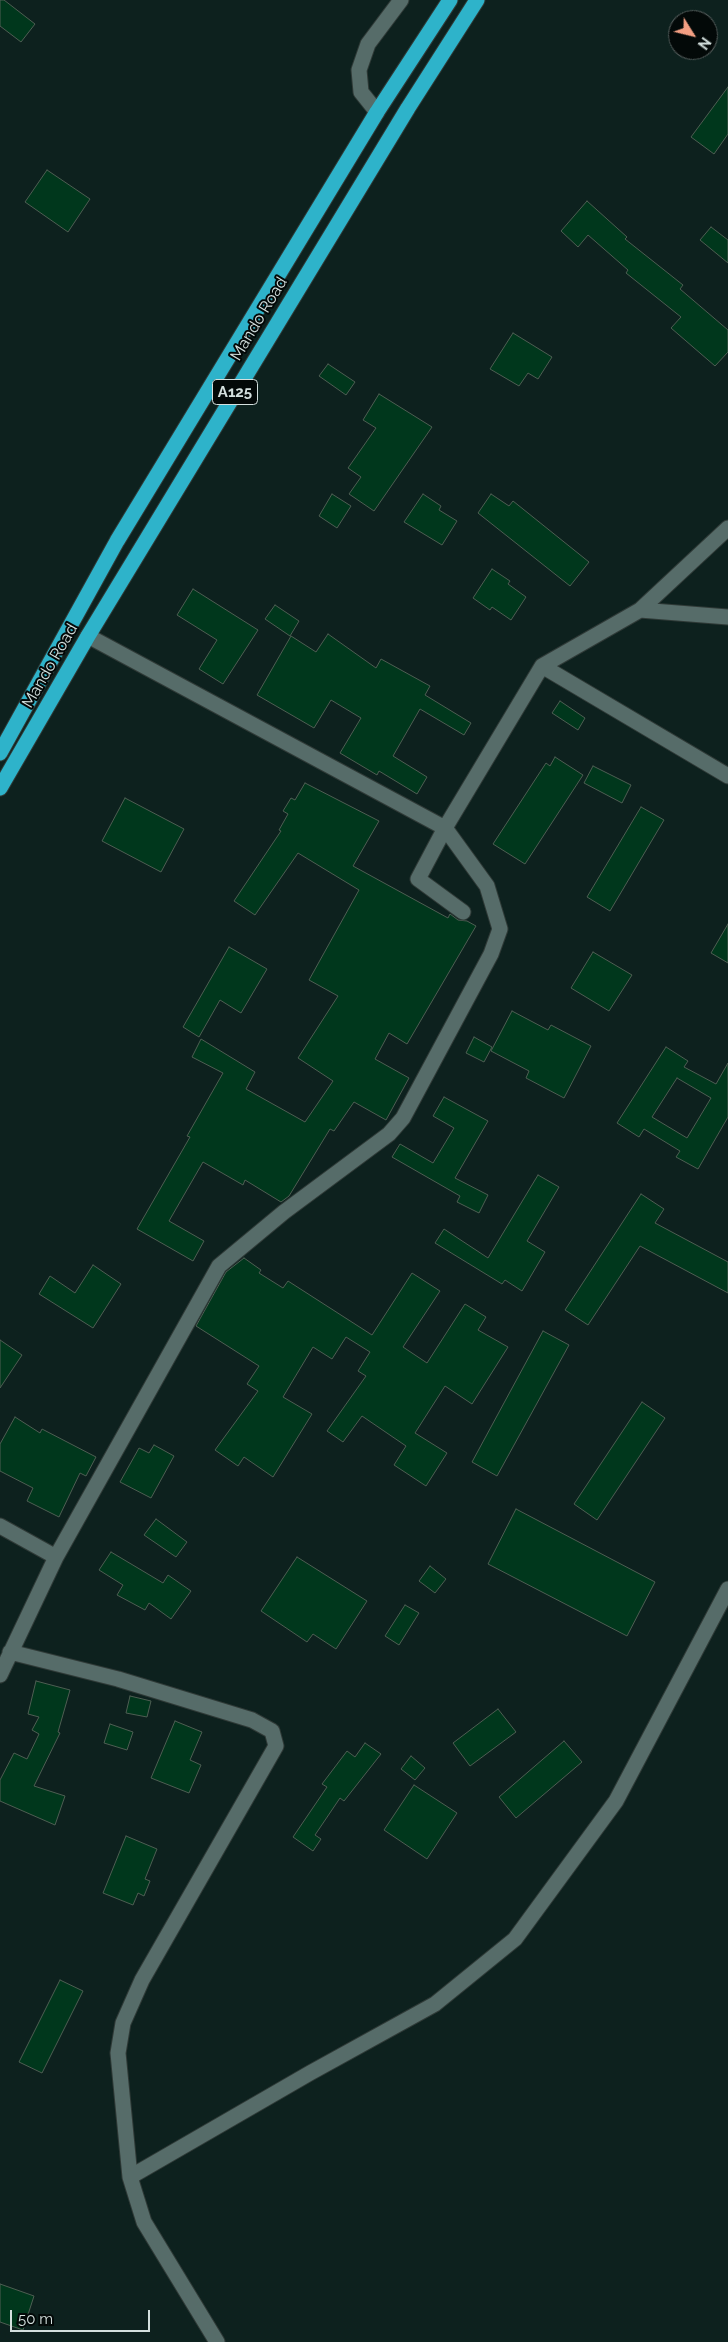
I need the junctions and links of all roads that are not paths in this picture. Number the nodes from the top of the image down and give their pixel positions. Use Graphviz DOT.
graph roads {
  1 [pos="401,0"];
  2 [pos="450,0"];
  3 [pos="477,0"];
  4 [pos="378,112"];
  5 [pos="728,528"];
  6 [pos="640,610"];
  7 [pos="728,617"];
  8 [pos="88,636"];
  9 [pos="542,666"];
  10 [pos="0,753"];
  11 [pos="728,776"];
  12 [pos="0,788"];
  13 [pos="445,828"];
  14 [pos="463,912"];
  15 [pos="0,1526"];
  16 [pos="56,1557"];
  17 [pos="728,1589"];
  18 [pos="10,1652"];
  19 [pos="0,1675"];
  20 [pos="130,2177"];
  21 [pos="217,2342"];
  1 -- 4 [label="street"];
  2 -- 4 [label="highway, Mando Road / A125"];
  3 -- 8 [label="highway, Mando Road / A125"];
  4 -- 10 [label="highway, Mando Road / A125"];
  5 -- 6 [label="street"];
  6 -- 7 [label="street"];
  6 -- 9 [label="street"];
  8 -- 12 [label="highway, Mando Road / A125"];
  8 -- 13 [label="street"];
  9 -- 11 [label="street"];
  9 -- 13 [label="street"];
  13 -- 14 [label="street"];
  13 -- 16 [label="street"];
  15 -- 16 [label="street"];
  16 -- 18 [label="street"];
  17 -- 20 [label="street"];
  18 -- 19 [label="street"];
  18 -- 20 [label="street"];
  20 -- 21 [label="street"];
}
